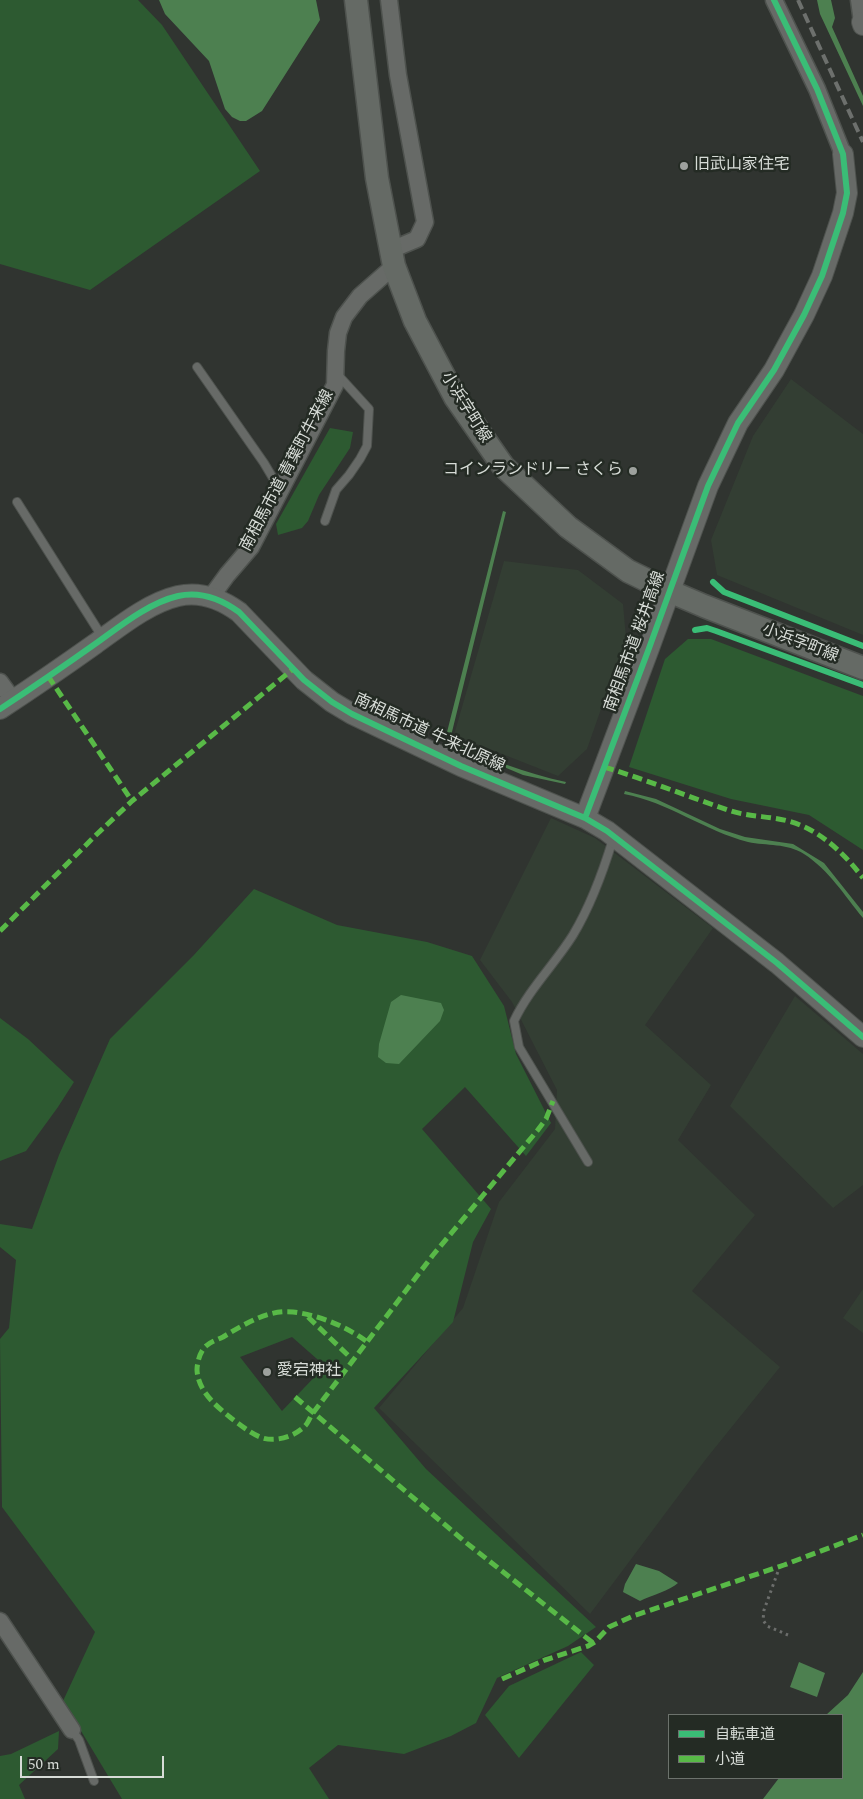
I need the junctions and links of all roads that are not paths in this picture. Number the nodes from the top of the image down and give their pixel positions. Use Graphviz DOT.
graph roads {
  1 [pos="356,0"];
  2 [pos="389,0"];
  3 [pos="774,0"];
  4 [pos="858,0"];
  5 [pos="862,23"];
  6 [pos="843,154"];
  7 [pos="392,258"];
  8 [pos="197,367"];
  9 [pos="336,373"];
  10 [pos="280,491"];
  11 [pos="17,502"];
  12 [pos="325,521"];
  13 [pos="669,591"];
  14 [pos="211,597"];
  15 [pos="104,638"];
  16 [pos="863,668"];
  17 [pos="0,682"];
  18 [pos="6,704"];
  19 [pos="584,818"];
  20 [pos="614,837"];
  21 [pos="863,1037"];
  22 [pos="588,1162"];
  23 [pos="0,1621"];
  24 [pos="72,1730"];
  25 [pos="94,1781"];
  1 -- 7 [label="main road, 小浜字町線"];
  2 -- 7 [label="street, 南相馬市道 青葉町牛来線"];
  3 -- 6 [label="street"];
  4 -- 5 [label="street"];
  6 -- 13 [label="street, 南相馬市道 桜井高線"];
  7 -- 9 [label="street, 南相馬市道 青葉町牛来線"];
  7 -- 13 [label="main road, 小浜字町線"];
  8 -- 10 [label="lane"];
  9 -- 10 [label="street, 南相馬市道 青葉町牛来線"];
  9 -- 12 [label="lane"];
  10 -- 14 [label="street, 南相馬市道 青葉町牛来線"];
  11 -- 15 [label="lane"];
  13 -- 16 [label="main road, 小浜字町線"];
  13 -- 19 [label="street, 南相馬市道 桜井高線"];
  14 -- 15 [label="street, 南相馬市道 牛来北原線"];
  14 -- 19 [label="street, 南相馬市道 牛来北原線"];
  15 -- 18 [label="street, 南相馬市道 牛来北原線"];
  17 -- 18 [label="street"];
  19 -- 20 [label="street"];
  20 -- 21 [label="street"];
  20 -- 22 [label="lane"];
  23 -- 24 [label="street"];
  24 -- 25 [label="lane"];
}
